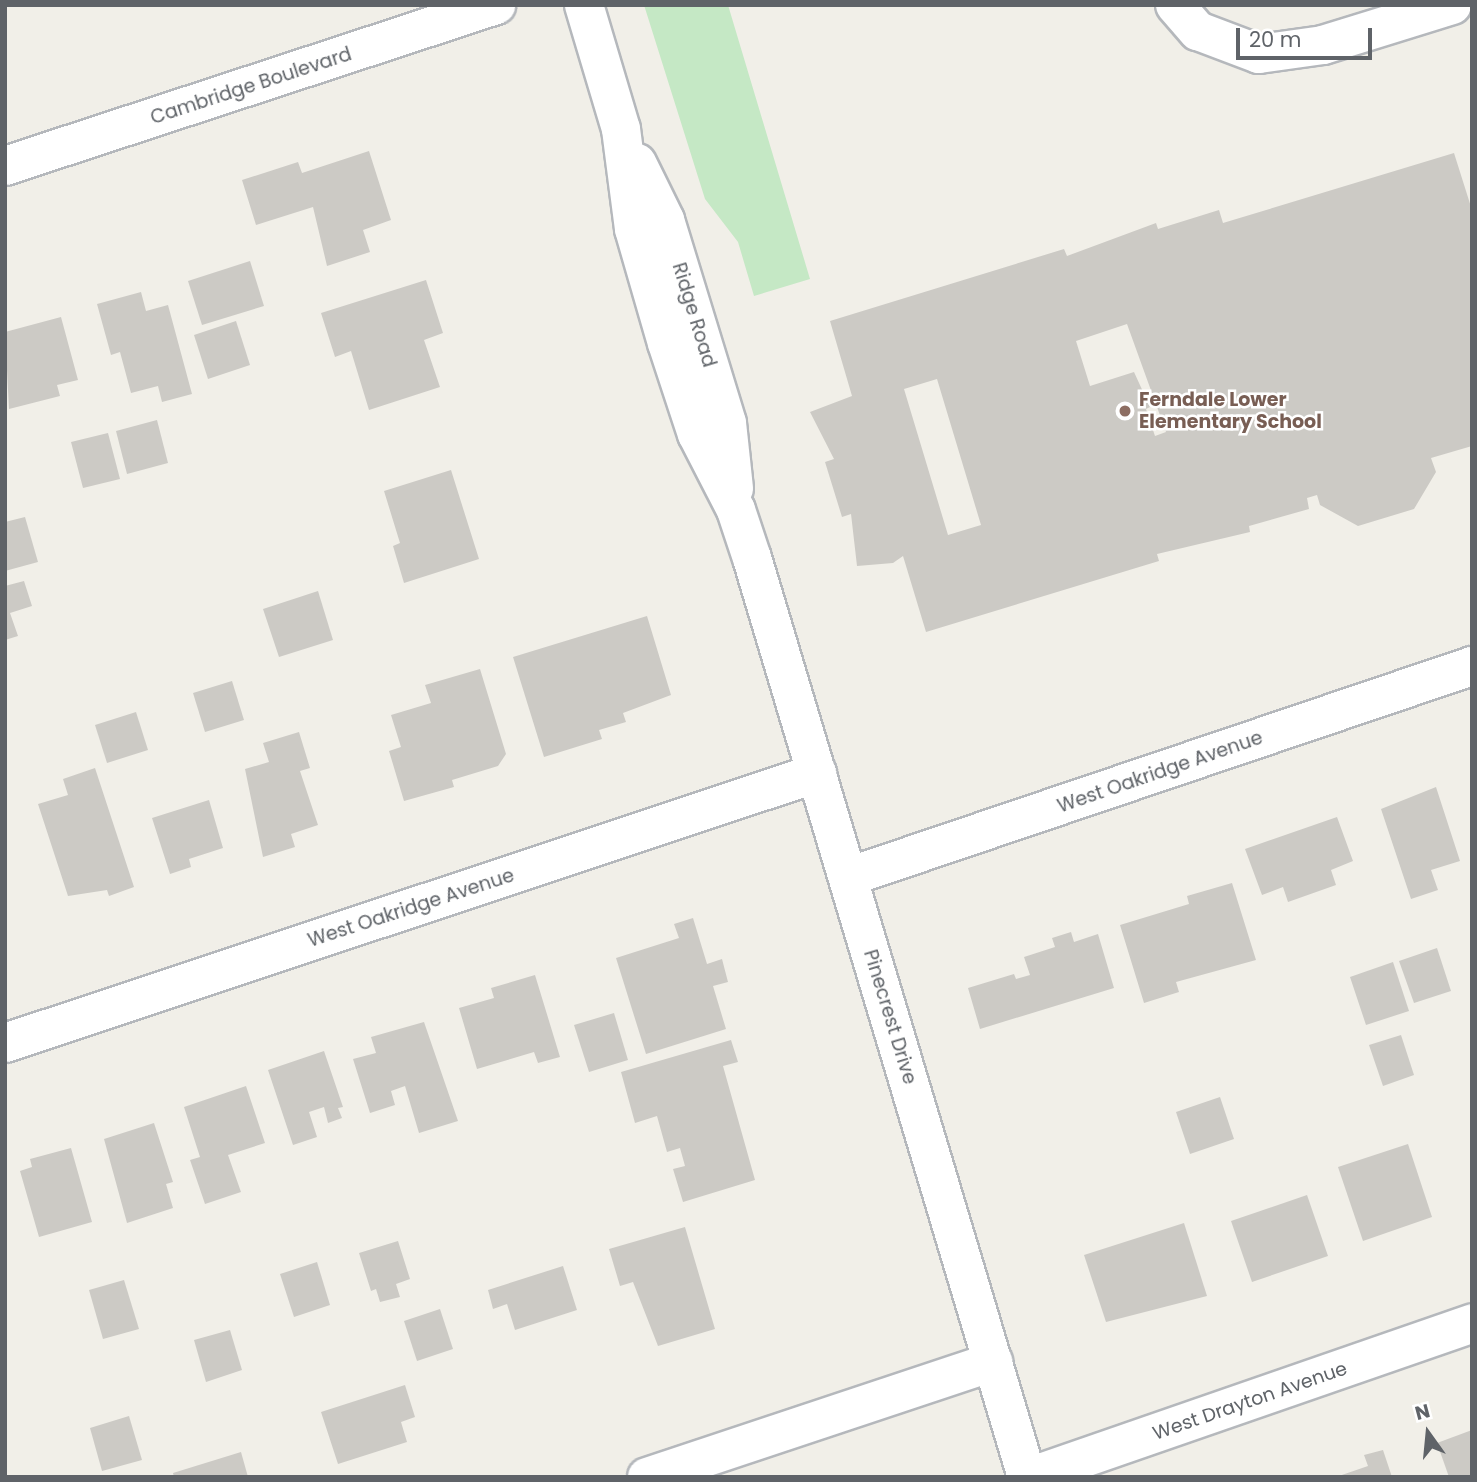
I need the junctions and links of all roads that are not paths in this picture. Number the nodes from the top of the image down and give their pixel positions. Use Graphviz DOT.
graph roads {
  1 [pos="496,5"];
  2 [pos="584,5"];
  3 [pos="1175,5"];
  4 [pos="1452,5"];
  5 [pos="5,166"];
  6 [pos="751,558"];
  7 [pos="1472,666"];
  8 [pos="817,773"];
  9 [pos="848,877"];
  10 [pos="5,1043"];
  11 [pos="1472,1324"];
  12 [pos="993,1362"];
  13 [pos="647,1477"];
  14 [pos="1028,1477"];
  1 -- 5 [label="street, Cambridge Boulevard"];
  2 -- 6 [label="street, Ridge Road"];
  3 -- 4 [label="street"];
  6 -- 8 [label="street, Pinecrest Drive"];
  7 -- 9 [label="street, West Oakridge Avenue"];
  8 -- 9 [label="street, Pinecrest Drive"];
  8 -- 10 [label="street, West Oakridge Avenue"];
  9 -- 12 [label="street, Pinecrest Drive"];
  11 -- 14 [label="street, West Drayton Avenue"];
  12 -- 13 [label="street"];
  12 -- 14 [label="street, Pinecrest Drive"];
}
